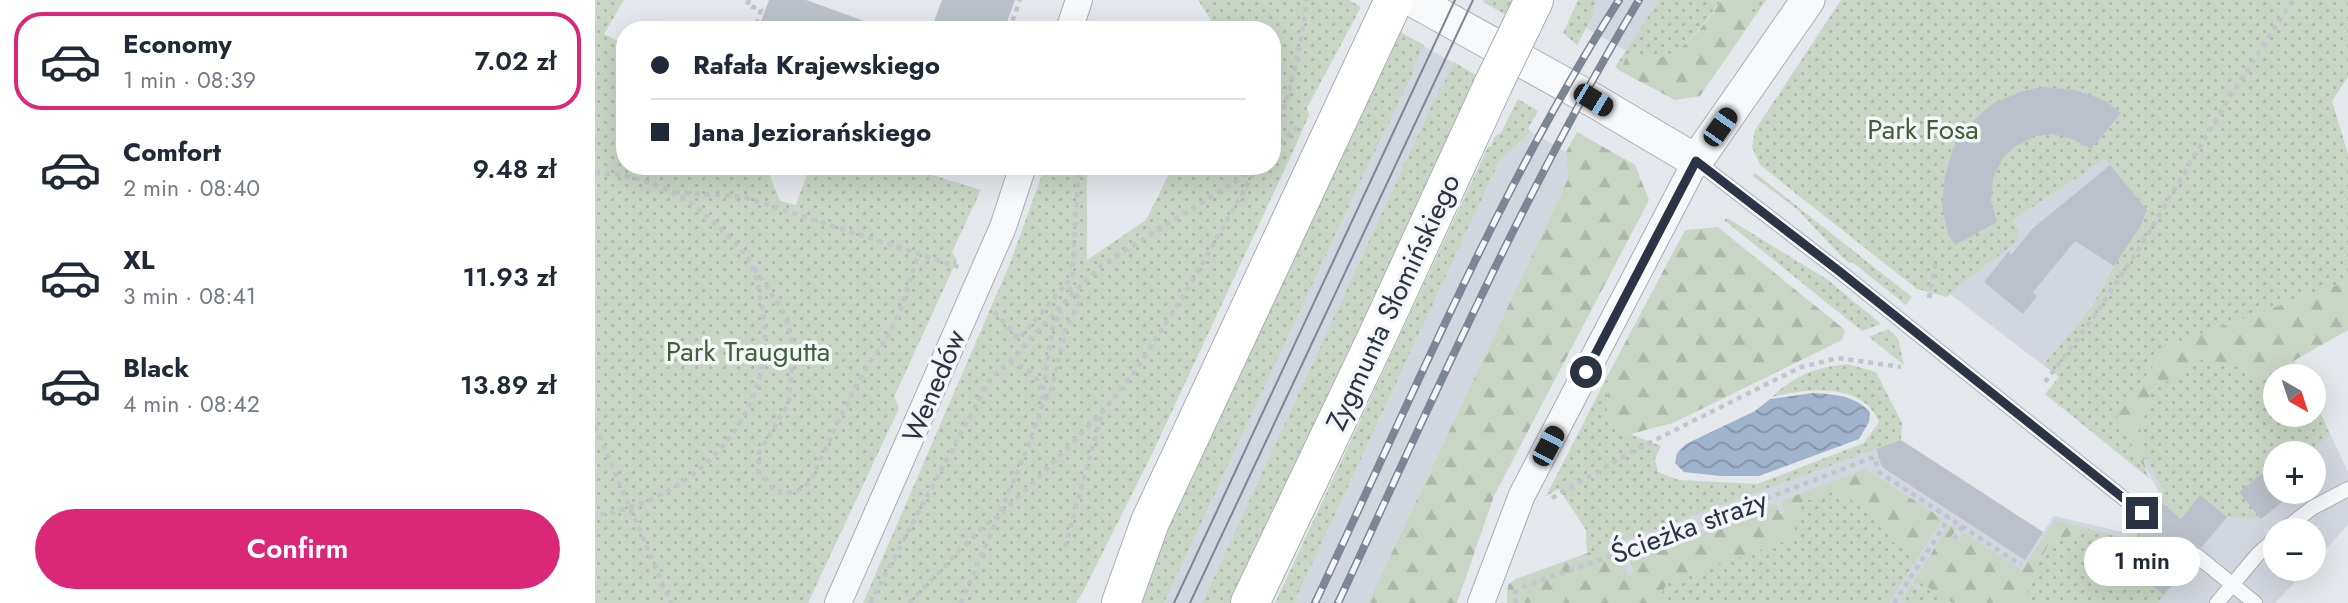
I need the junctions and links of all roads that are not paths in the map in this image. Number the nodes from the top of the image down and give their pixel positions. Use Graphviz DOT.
graph roads {
  1 [pos="1079,0"];
  2 [pos="1808,0"];
  3 [pos="1397,8"];
  4 [pos="1528,12"];
  5 [pos="1072,21"];
  6 [pos="1696,161"];
  7 [pos="1020,175"];
  8 [pos="2348,489"];
  9 [pos="2142,513"];
  10 [pos="2299,518"];
  11 [pos="2263,550"];
  12 [pos="2196,555"];
  13 [pos="2232,584"];
  14 [pos="838,603"];
  15 [pos="1121,603"];
  16 [pos="1250,603"];
  17 [pos="1481,603"];
  18 [pos="2217,603"];
  19 [pos="2255,603"];
  1 -- 5 [label="street"];
  2 -- 6 [label="street"];
  3 -- 6 [label="street"];
  3 -- 15 [label="main road"];
  4 -- 16 [label="main road, Zygmunta Słomińskiego, bridge"];
  6 -- 9 [label="lane"];
  6 -- 17 [label="street"];
  7 -- 14 [label="street, Wenedów"];
  8 -- 10 [label="lane"];
  11 -- 13 [label="lane"];
  12 -- 13 [label="lane"];
  13 -- 18 [label="lane"];
  13 -- 19 [label="lane"];
}
